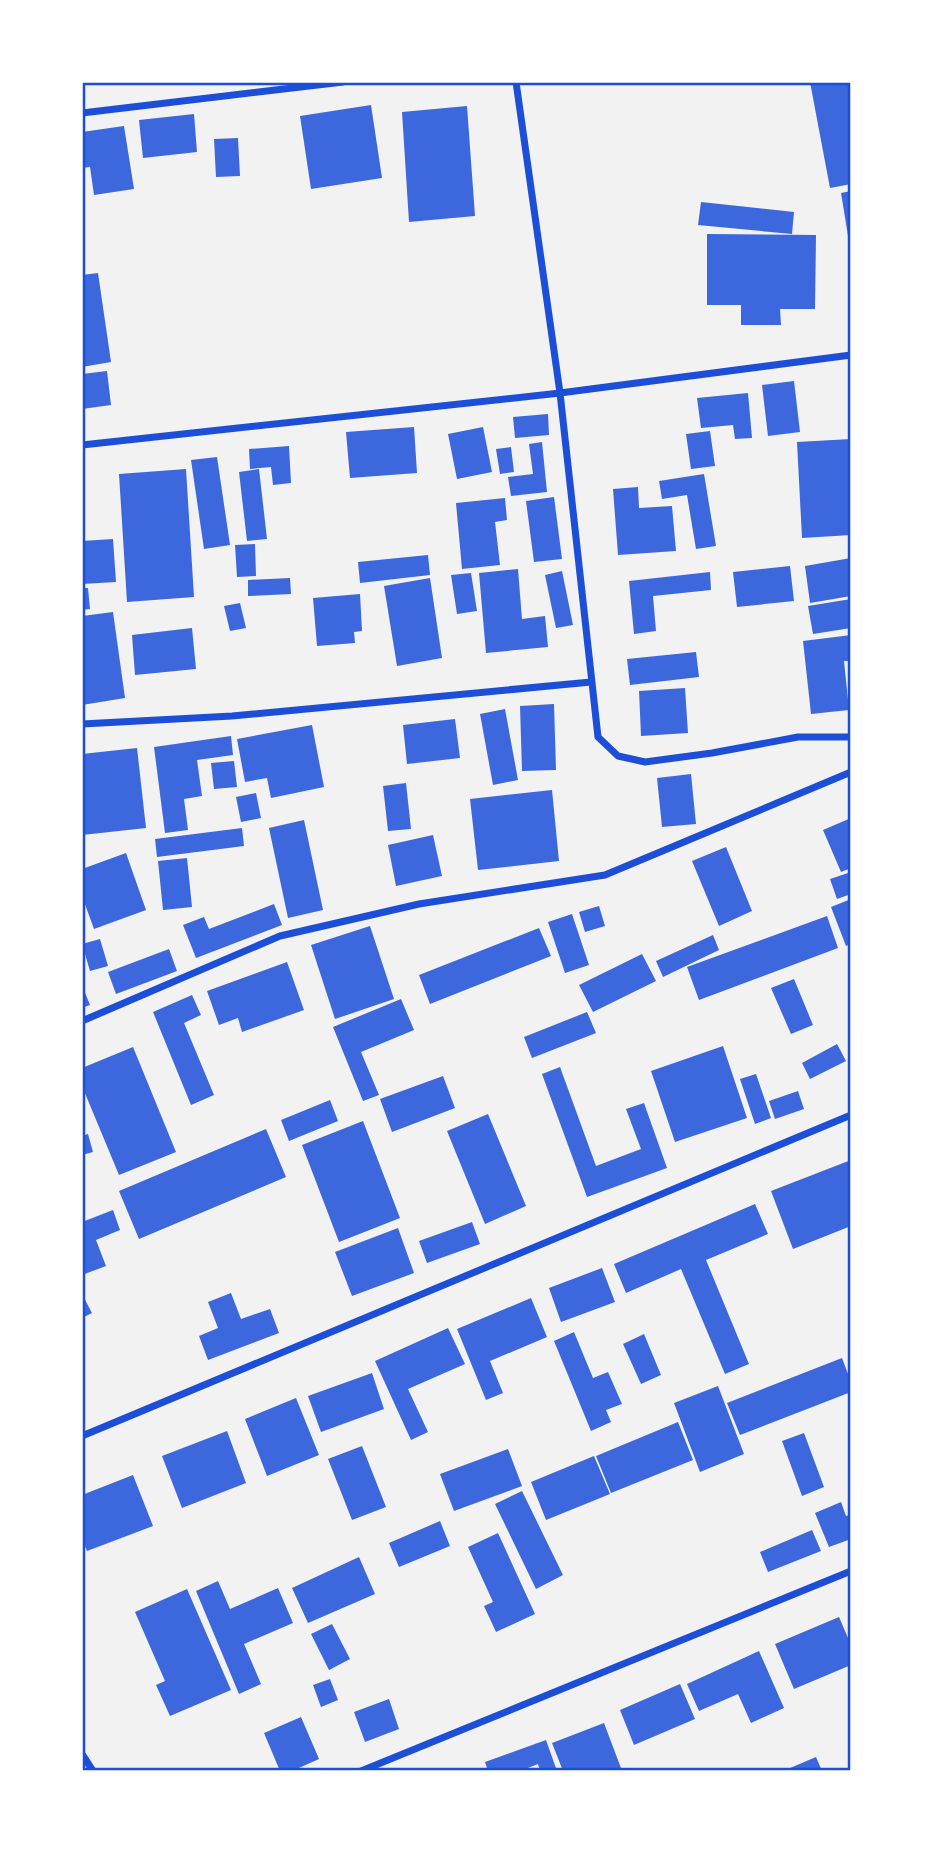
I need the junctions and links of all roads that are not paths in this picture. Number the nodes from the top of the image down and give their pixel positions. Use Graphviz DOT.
graph roads {
  1 [pos="343,82"];
  2 [pos="516,82"];
  3 [pos="82,113"];
  4 [pos="851,355"];
  5 [pos="560,393"];
  6 [pos="82,445"];
  7 [pos="592,682"];
  8 [pos="82,724"];
  9 [pos="851,737"];
  10 [pos="851,772"];
  11 [pos="82,1021"];
  12 [pos="851,1115"];
  13 [pos="82,1436"];
  14 [pos="851,1571"];
  15 [pos="82,1754"];
  16 [pos="93,1771"];
  17 [pos="361,1771"];
  1 -- 3 [label="street"];
  2 -- 5 [label="street"];
  4 -- 5 [label="street"];
  5 -- 6 [label="street"];
  5 -- 7 [label="street"];
  7 -- 8 [label="street"];
  7 -- 9 [label="street"];
  10 -- 11 [label="street"];
  12 -- 13 [label="street"];
  14 -- 17 [label="street"];
  15 -- 16 [label="street"];
}
